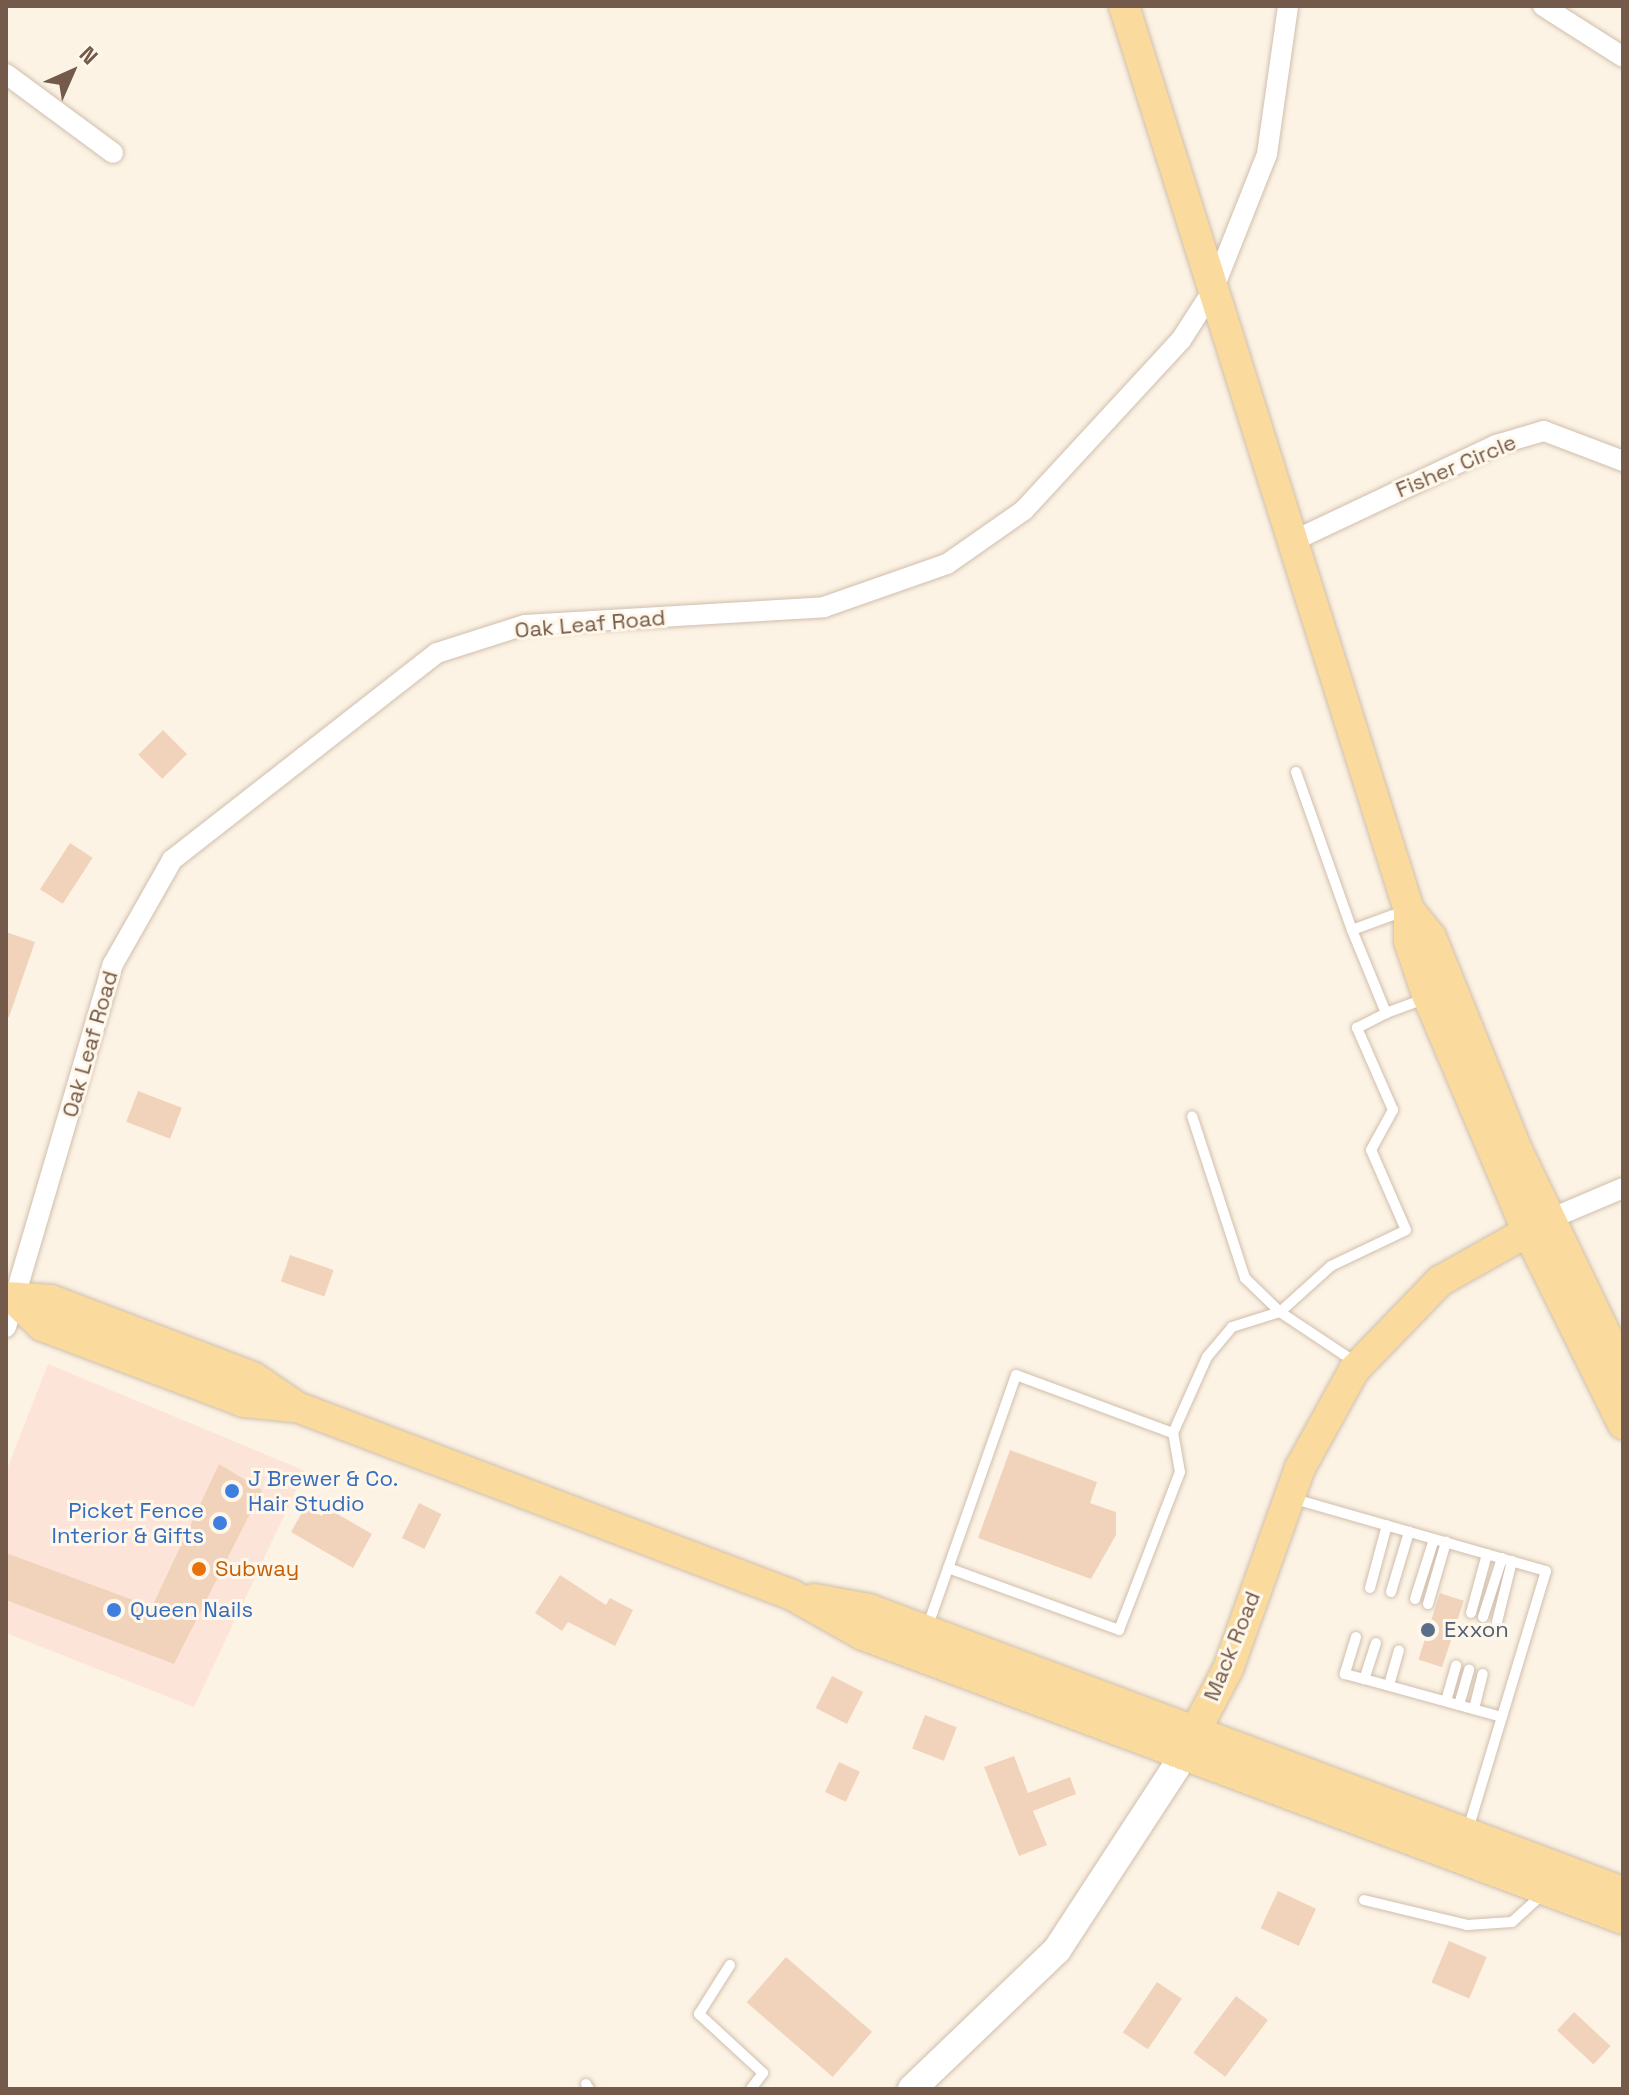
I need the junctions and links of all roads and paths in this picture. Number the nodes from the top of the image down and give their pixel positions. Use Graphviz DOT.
graph roads {
  1 [pos="1124,6"];
  2 [pos="1288,6"];
  3 [pos="1543,6"];
  4 [pos="1623,57"];
  5 [pos="6,74"];
  6 [pos="113,153"];
  7 [pos="1213,290"];
  8 [pos="1623,461"];
  9 [pos="1293,541"];
  10 [pos="1296,772"];
  11 [pos="1409,910"];
  12 [pos="1352,930"];
  13 [pos="1428,997"];
  14 [pos="1386,1013"];
  15 [pos="1192,1116"];
  16 [pos="1623,1188"];
  17 [pos="1538,1224"];
  18 [pos="9,1308"];
  19 [pos="1280,1312"];
  20 [pos="1359,1364"];
  21 [pos="1623,1370"];
  22 [pos="1623,1424"];
  23 [pos="1173,1433"];
  24 [pos="1289,1497"];
  25 [pos="1387,1525"];
  26 [pos="1409,1532"];
  27 [pos="1434,1539"];
  28 [pos="1446,1542"];
  29 [pos="1487,1554"];
  30 [pos="1507,1560"];
  31 [pos="948,1568"];
  32 [pos="1370,1588"];
  33 [pos="1391,1592"];
  34 [pos="792,1595"];
  35 [pos="1415,1599"];
  36 [pos="1428,1604"];
  37 [pos="1471,1613"];
  38 [pos="1483,1617"];
  39 [pos="1497,1622"];
  40 [pos="926,1630"];
  41 [pos="1356,1637"];
  42 [pos="1376,1643"];
  43 [pos="1399,1650"];
  44 [pos="1456,1665"];
  45 [pos="1469,1669"];
  46 [pos="1483,1674"];
  47 [pos="1364,1679"];
  48 [pos="1389,1685"];
  49 [pos="1446,1701"];
  50 [pos="1459,1705"];
  51 [pos="1474,1709"];
  52 [pos="1502,1717"];
  53 [pos="1196,1730"];
  54 [pos="1181,1760"];
  55 [pos="1466,1836"];
  56 [pos="1547,1890"];
  57 [pos="1364,1900"];
  58 [pos="1617,1905"];
  59 [pos="730,1965"];
  60 [pos="751,2089"];
  61 [pos="912,2089"];
  1 -- 7 [label="main road"];
  2 -- 7 [label="street, Oak Leaf Road"];
  3 -- 4 [label="street"];
  5 -- 6 [label="street"];
  7 -- 9 [label="main road"];
  7 -- 18 [label="street, Oak Leaf Road"];
  8 -- 9 [label="street, Fisher Circle"];
  9 -- 11 [label="main road"];
  10 -- 12 [label="lane"];
  11 -- 12 [label="lane"];
  11 -- 13 [label="main road"];
  11 -- 17 [label="main road"];
  12 -- 14 [label="lane"];
  13 -- 14 [label="lane"];
  13 -- 17 [label="main road"];
  14 -- 19 [label="lane"];
  15 -- 19 [label="lane"];
  16 -- 17 [label="street"];
  17 -- 20 [label="main road, Mack Road"];
  17 -- 21 [label="main road"];
  17 -- 22 [label="main road"];
  18 -- 34 [label="main road"];
  19 -- 20 [label="lane"];
  19 -- 23 [label="lane"];
  20 -- 24 [label="main road, Mack Road"];
  23 -- 31 [label="lane"];
  23 -- 31 [label="lane"];
  24 -- 25 [label="lane"];
  24 -- 53 [label="main road, Mack Road"];
  25 -- 26 [label="lane"];
  25 -- 32 [label="lane"];
  26 -- 27 [label="lane"];
  26 -- 33 [label="lane"];
  27 -- 28 [label="lane"];
  27 -- 35 [label="lane"];
  28 -- 29 [label="lane"];
  28 -- 36 [label="lane"];
  29 -- 30 [label="lane"];
  29 -- 37 [label="lane"];
  30 -- 38 [label="lane"];
  30 -- 39 [label="lane"];
  30 -- 52 [label="lane"];
  31 -- 40 [label="lane"];
  34 -- 40 [label="main road"];
  34 -- 54 [label="main road"];
  40 -- 53 [label="main road"];
  41 -- 47 [label="lane"];
  42 -- 47 [label="lane"];
  43 -- 48 [label="lane"];
  44 -- 49 [label="lane"];
  45 -- 50 [label="lane"];
  46 -- 51 [label="lane"];
  47 -- 48 [label="lane"];
  48 -- 49 [label="lane"];
  49 -- 50 [label="lane"];
  50 -- 51 [label="lane"];
  51 -- 52 [label="lane"];
  52 -- 55 [label="lane"];
  53 -- 54 [label="main road, Mack Road"];
  53 -- 55 [label="main road"];
  54 -- 56 [label="main road"];
  54 -- 61 [label="main road, Mack Road"];
  55 -- 58 [label="main road"];
  56 -- 57 [label="lane"];
  56 -- 58 [label="main road"];
  59 -- 60 [label="lane"];
}
